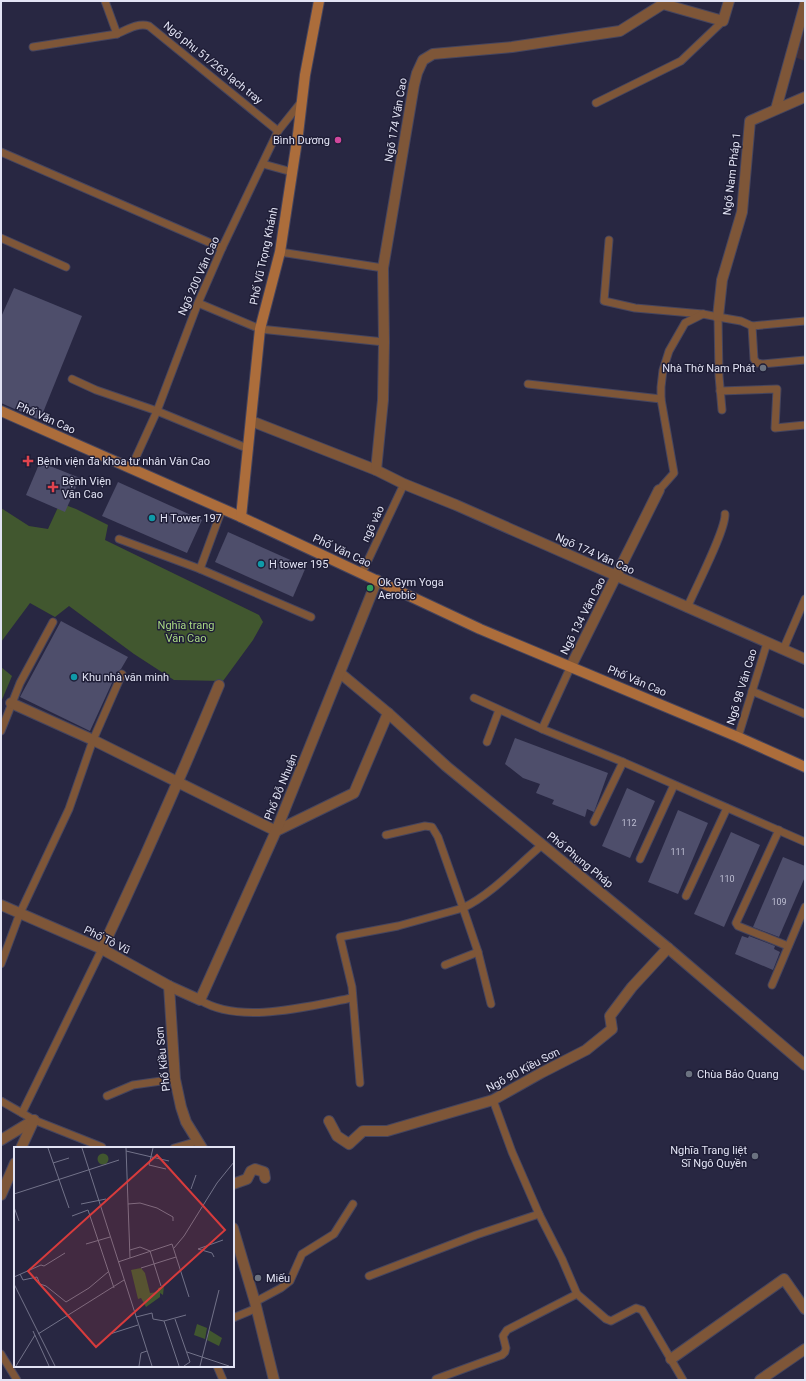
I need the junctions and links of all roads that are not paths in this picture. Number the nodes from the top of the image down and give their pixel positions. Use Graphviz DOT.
graph roads {
  1 [pos="105,1"];
  2 [pos="319,1"];
  3 [pos="729,1"];
  4 [pos="805,4"];
  5 [pos="723,21"];
  6 [pos="117,34"];
  7 [pos="33,47"];
  8 [pos="805,97"];
  9 [pos="302,100"];
  10 [pos="596,102"];
  11 [pos="776,109"];
  12 [pos="278,131"];
  13 [pos="1,152"];
  14 [pos="262,164"];
  15 [pos="292,172"];
  16 [pos="1,238"];
  17 [pos="609,240"];
  18 [pos="222,248"];
  19 [pos="280,252"];
  20 [pos="66,267"];
  21 [pos="383,268"];
  22 [pos="198,303"];
  23 [pos="703,314"];
  24 [pos="718,317"];
  25 [pos="805,321"];
  26 [pos="752,326"];
  27 [pos="260,329"];
  28 [pos="384,342"];
  29 [pos="805,360"];
  30 [pos="72,379"];
  31 [pos="528,384"];
  32 [pos="720,391"];
  33 [pos="661,399"];
  34 [pos="722,410"];
  35 [pos="1,411"];
  36 [pos="157,411"];
  37 [pos="251,421"];
  38 [pos="805,425"];
  39 [pos="249,449"];
  40 [pos="131,468"];
  41 [pos="376,470"];
  42 [pos="404,484"];
  43 [pos="659,490"];
  44 [pos="222,509"];
  45 [pos="725,514"];
  46 [pos="241,517"];
  47 [pos="119,539"];
  48 [pos="200,569"];
  49 [pos="362,574"];
  50 [pos="617,576"];
  51 [pos="377,580"];
  52 [pos="805,599"];
  53 [pos="687,608"];
  54 [pos="311,617"];
  55 [pos="53,622"];
  56 [pos="766,643"];
  57 [pos="784,650"];
  58 [pos="805,659"];
  59 [pos="571,666"];
  60 [pos="340,673"];
  61 [pos="122,674"];
  62 [pos="219,684"];
  63 [pos="752,691"];
  64 [pos="474,698"];
  65 [pos="12,703"];
  66 [pos="499,710"];
  67 [pos="388,713"];
  68 [pos="805,714"];
  69 [pos="542,729"];
  70 [pos="1,731"];
  71 [pos="738,737"];
  72 [pos="93,740"];
  73 [pos="488,742"];
  74 [pos="623,762"];
  75 [pos="805,767"];
  76 [pos="179,782"];
  77 [pos="674,784"];
  78 [pos="727,808"];
  79 [pos="594,822"];
  80 [pos="779,830"];
  81 [pos="276,831"];
  82 [pos="386,835"];
  83 [pos="805,842"];
  84 [pos="542,845"];
  85 [pos="640,858"];
  86 [pos="686,896"];
  87 [pos="1,905"];
  88 [pos="805,907"];
  89 [pos="463,908"];
  90 [pos="20,913"];
  91 [pos="788,946"];
  92 [pos="668,948"];
  93 [pos="102,949"];
  94 [pos="478,952"];
  95 [pos="1,964"];
  96 [pos="445,965"];
  97 [pos="772,985"];
  98 [pos="168,986"];
  99 [pos="352,998"];
  100 [pos="200,1000"];
  101 [pos="491,1004"];
  102 [pos="805,1065"];
  103 [pos="175,1079"];
  104 [pos="360,1083"];
  105 [pos="107,1096"];
  106 [pos="493,1100"];
  107 [pos="1,1101"];
  108 [pos="22,1113"];
  109 [pos="34,1120"];
  110 [pos="329,1121"];
  111 [pos="1,1140"];
  112 [pos="200,1145"];
  113 [pos="21,1147"];
  114 [pos="102,1147"];
  115 [pos="183,1147"];
  116 [pos="14,1165"];
  117 [pos="265,1178"];
  118 [pos="234,1184"];
  119 [pos="1,1196"];
  120 [pos="353,1204"];
  121 [pos="539,1214"];
  122 [pos="234,1231"];
  123 [pos="370,1276"];
  124 [pos="577,1294"];
  125 [pos="256,1305"];
  126 [pos="805,1309"];
  127 [pos="234,1317"];
  128 [pos="805,1349"];
  129 [pos="1,1354"];
  130 [pos="670,1359"];
  131 [pos="217,1367"];
  132 [pos="436,1379"];
  133 [pos="18,1380"];
  134 [pos="223,1380"];
  135 [pos="274,1380"];
  136 [pos="683,1380"];
  137 [pos="760,1380"];
  1 -- 6 [label="lane"];
  2 -- 9 [label="street, Phố Vũ Trọng Khánh"];
  3 -- 5 [label="street"];
  4 -- 11 [label="street"];
  5 -- 10 [label="lane"];
  5 -- 21 [label="street, Ngõ 174 Văn Cao"];
  6 -- 7 [label="lane"];
  6 -- 12 [label="lane, Ngõ phụ 51/263 lạch tray"];
  8 -- 11 [label="street"];
  9 -- 12 [label="lane, Ngõ 200 Văn Cao"];
  9 -- 15 [label="street, Phố Vũ Trọng Khánh"];
  11 -- 24 [label="street, Ngõ Nam Pháp 1"];
  12 -- 14 [label="lane, Ngõ 200 Văn Cao"];
  13 -- 18 [label="lane"];
  14 -- 15 [label="lane"];
  14 -- 18 [label="lane, Ngõ 200 Văn Cao"];
  15 -- 19 [label="street, Phố Vũ Trọng Khánh"];
  16 -- 20 [label="lane"];
  17 -- 23 [label="lane"];
  18 -- 22 [label="lane, Ngõ 200 Văn Cao"];
  19 -- 21 [label="lane"];
  19 -- 27 [label="street, Phố Vũ Trọng Khánh"];
  21 -- 28 [label="street, Ngõ 174 Văn Cao"];
  22 -- 27 [label="lane"];
  22 -- 36 [label="lane, Ngõ 200 Văn Cao"];
  23 -- 24 [label="lane"];
  23 -- 33 [label="lane"];
  24 -- 26 [label="lane"];
  24 -- 32 [label="lane"];
  25 -- 26 [label="lane"];
  26 -- 29 [label="lane"];
  27 -- 28 [label="lane"];
  27 -- 37 [label="street, Phố Vũ Trọng Khánh"];
  28 -- 41 [label="street, Ngõ 174 Văn Cao"];
  30 -- 36 [label="lane"];
  31 -- 33 [label="lane"];
  32 -- 34 [label="lane"];
  32 -- 38 [label="lane"];
  33 -- 43 [label="lane"];
  35 -- 40 [label="street, Phố Văn Cao"];
  36 -- 39 [label="lane"];
  36 -- 40 [label="lane, Ngõ 200 Văn Cao"];
  37 -- 39 [label="street, Phố Vũ Trọng Khánh"];
  37 -- 41 [label="street, Ngõ 174 Văn Cao"];
  39 -- 46 [label="street, Phố Vũ Trọng Khánh"];
  40 -- 44 [label="street, Phố Văn Cao"];
  41 -- 42 [label="street, Ngõ 174 Văn Cao"];
  42 -- 49 [label="lane, ngõ vào"];
  42 -- 50 [label="street, Ngõ 174 Văn Cao"];
  43 -- 50 [label="street, Ngõ 134 Văn Cao"];
  44 -- 46 [label="street, Phố Văn Cao"];
  44 -- 48 [label="lane"];
  45 -- 53 [label="lane"];
  46 -- 49 [label="street, Phố Văn Cao"];
  47 -- 48 [label="lane"];
  48 -- 54 [label="lane"];
  49 -- 51 [label="street, Phố Văn Cao"];
  50 -- 53 [label="street, Ngõ 174 Văn Cao"];
  50 -- 59 [label="street, Ngõ 134 Văn Cao"];
  51 -- 59 [label="street, Phố Văn Cao"];
  51 -- 60 [label="street, Phố Đỗ Nhuận"];
  52 -- 57 [label="lane"];
  53 -- 56 [label="street, Ngõ 174 Văn Cao"];
  55 -- 65 [label="lane"];
  56 -- 57 [label="street, Ngõ 174 Văn Cao"];
  56 -- 63 [label="lane, Ngõ 98 Văn Cao"];
  57 -- 58 [label="street, Ngõ 174 Văn Cao"];
  59 -- 69 [label="lane"];
  59 -- 71 [label="street, Phố Văn Cao"];
  60 -- 67 [label="street, Phố Phụng Pháp"];
  60 -- 81 [label="street, Phố Đỗ Nhuận"];
  61 -- 72 [label="lane"];
  62 -- 76 [label="street"];
  63 -- 68 [label="lane"];
  63 -- 71 [label="lane, Ngõ 98 Văn Cao"];
  64 -- 66 [label="lane"];
  65 -- 70 [label="lane"];
  65 -- 72 [label="street"];
  66 -- 69 [label="lane"];
  66 -- 73 [label="lane"];
  67 -- 81 [label="street"];
  67 -- 84 [label="street, Phố Phụng Pháp"];
  69 -- 74 [label="lane"];
  71 -- 75 [label="street, Phố Văn Cao"];
  72 -- 76 [label="street"];
  72 -- 90 [label="lane"];
  74 -- 77 [label="lane"];
  74 -- 79 [label="lane"];
  76 -- 81 [label="street"];
  76 -- 93 [label="street"];
  77 -- 78 [label="lane"];
  77 -- 85 [label="lane"];
  78 -- 80 [label="lane"];
  78 -- 86 [label="lane"];
  80 -- 83 [label="lane"];
  80 -- 91 [label="lane"];
  81 -- 100 [label="street, Phố Đỗ Nhuận"];
  82 -- 89 [label="lane"];
  84 -- 89 [label="lane"];
  84 -- 92 [label="street, Phố Phụng Pháp"];
  87 -- 90 [label="street, Phố Tô Vũ"];
  88 -- 91 [label="lane"];
  89 -- 94 [label="lane"];
  89 -- 99 [label="lane"];
  90 -- 93 [label="street, Phố Tô Vũ"];
  90 -- 95 [label="lane"];
  91 -- 97 [label="lane"];
  92 -- 102 [label="street, Phố Phụng Pháp"];
  92 -- 106 [label="street, Ngõ 90 Kiều Sơn"];
  93 -- 98 [label="street, Phố Tô Vũ"];
  93 -- 108 [label="lane"];
  94 -- 96 [label="lane"];
  94 -- 101 [label="lane"];
  98 -- 100 [label="street, Phố Tô Vũ"];
  98 -- 103 [label="street, Phố Kiều Sơn"];
  99 -- 100 [label="lane"];
  99 -- 104 [label="lane"];
  103 -- 105 [label="lane"];
  103 -- 112 [label="street, Phố Kiều Sơn"];
  106 -- 110 [label="street, Ngõ 90 Kiều Sơn"];
  106 -- 121 [label="lane"];
  107 -- 108 [label="lane"];
  108 -- 109 [label="lane"];
  109 -- 111 [label="street"];
  109 -- 113 [label="street"];
  109 -- 114 [label="lane"];
  112 -- 115 [label="lane"];
  116 -- 119 [label="street"];
  117 -- 118 [label="street"];
  120 -- 125 [label="lane"];
  121 -- 123 [label="lane"];
  121 -- 124 [label="lane"];
  122 -- 125 [label="street"];
  124 -- 130 [label="lane"];
  124 -- 132 [label="lane"];
  125 -- 127 [label="lane"];
  125 -- 135 [label="street"];
  126 -- 130 [label="street"];
  128 -- 137 [label="street"];
  129 -- 133 [label="lane"];
  130 -- 136 [label="lane"];
  131 -- 134 [label="lane"];
}
